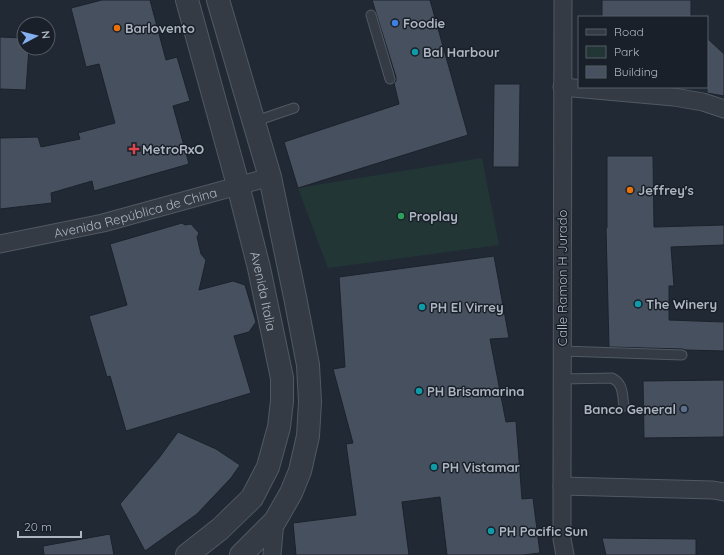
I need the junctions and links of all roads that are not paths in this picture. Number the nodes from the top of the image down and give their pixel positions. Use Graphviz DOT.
graph roads {
  1 [pos="187,0"];
  2 [pos="218,0"];
  3 [pos="563,0"];
  4 [pos="370,15"];
  5 [pos="390,79"];
  6 [pos="562,87"];
  7 [pos="294,108"];
  8 [pos="724,109"];
  9 [pos="253,122"];
  10 [pos="270,177"];
  11 [pos="238,185"];
  12 [pos="0,244"];
  13 [pos="562,351"];
  14 [pos="682,355"];
  15 [pos="562,379"];
  16 [pos="624,406"];
  17 [pos="562,486"];
  18 [pos="720,490"];
  19 [pos="275,520"];
  20 [pos="187,555"];
  21 [pos="241,555"];
  22 [pos="272,555"];
  23 [pos="565,555"];
  1 -- 11 [label="street, Avenida Italia"];
  2 -- 9 [label="street"];
  3 -- 6 [label="street, Calle Ramon H Jurado"];
  4 -- 5 [label="lane"];
  6 -- 8 [label="street"];
  6 -- 13 [label="street, Calle Ramon H Jurado"];
  7 -- 9 [label="lane"];
  9 -- 10 [label="street"];
  10 -- 11 [label="street, Avenida República de China"];
  10 -- 19 [label="street"];
  11 -- 12 [label="street, Avenida República de China"];
  11 -- 20 [label="street, Avenida Italia"];
  13 -- 14 [label="lane"];
  13 -- 15 [label="street, Calle Ramon H Jurado"];
  15 -- 16 [label="lane"];
  15 -- 17 [label="street, Calle Ramon H Jurado"];
  17 -- 18 [label="street"];
  17 -- 23 [label="street, Calle Ramon H Jurado"];
  19 -- 21 [label="street"];
  19 -- 22 [label="street"];
}
